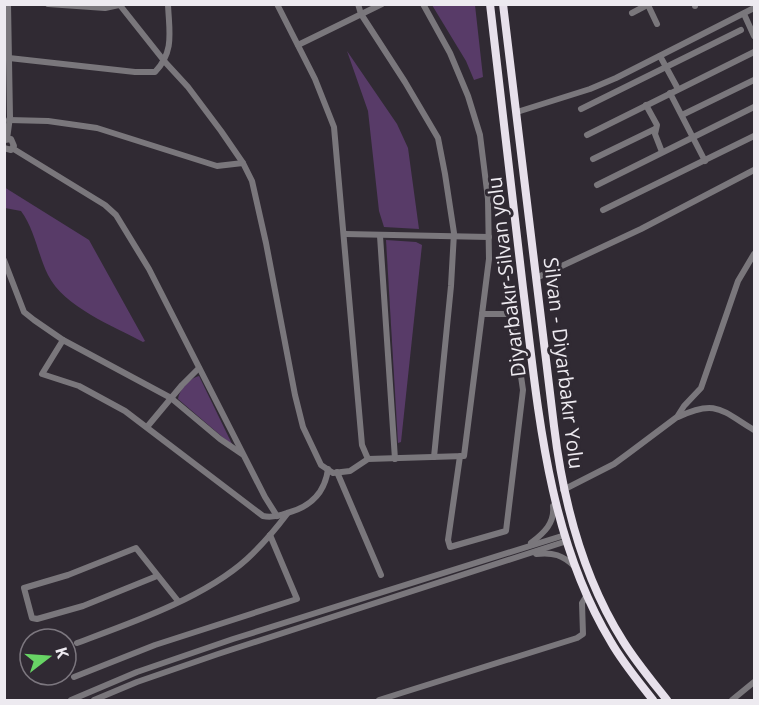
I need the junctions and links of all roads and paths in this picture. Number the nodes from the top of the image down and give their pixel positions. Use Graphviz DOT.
graph roads {
  1 [pos="8,4"];
  2 [pos="48,4"];
  3 [pos="168,4"];
  4 [pos="278,4"];
  5 [pos="358,4"];
  6 [pos="382,4"];
  7 [pos="423,4"];
  8 [pos="490,4"];
  9 [pos="503,4"];
  10 [pos="746,4"];
  11 [pos="119,5"];
  12 [pos="649,5"];
  13 [pos="754,8"];
  14 [pos="634,10"];
  15 [pos="746,13"];
  16 [pos="6,14"];
  17 [pos="362,14"];
  18 [pos="657,24"];
  19 [pos="741,30"];
  20 [pos="754,36"];
  21 [pos="298,45"];
  22 [pos="754,52"];
  23 [pos="660,56"];
  24 [pos="9,58"];
  25 [pos="165,62"];
  26 [pos="666,66"];
  27 [pos="754,80"];
  28 [pos="678,90"];
  29 [pos="670,93"];
  30 [pos="646,105"];
  31 [pos="754,107"];
  32 [pos="581,109"];
  33 [pos="517,112"];
  34 [pos="682,115"];
  35 [pos="9,120"];
  36 [pos="655,129"];
  37 [pos="587,135"];
  38 [pos="754,136"];
  39 [pos="693,138"];
  40 [pos="6,140"];
  41 [pos="7,151"];
  42 [pos="662,152"];
  43 [pos="593,159"];
  44 [pos="705,161"];
  45 [pos="243,163"];
  46 [pos="754,170"];
  47 [pos="597,184"];
  48 [pos="603,210"];
  49 [pos="345,234"];
  50 [pos="380,236"];
  51 [pos="454,237"];
  52 [pos="489,237"];
  53 [pos="754,254"];
  54 [pos="4,260"];
  55 [pos="536,278"];
  56 [pos="482,314"];
  57 [pos="63,340"];
  58 [pos="199,368"];
  59 [pos="171,398"];
  60 [pos="677,417"];
  61 [pos="147,427"];
  62 [pos="754,430"];
  63 [pos="459,456"];
  64 [pos="245,457"];
  65 [pos="434,457"];
  66 [pos="369,459"];
  67 [pos="395,459"];
  68 [pos="328,469"];
  69 [pos="337,472"];
  70 [pos="551,485"];
  71 [pos="563,490"];
  72 [pos="287,513"];
  73 [pos="277,516"];
  74 [pos="270,534"];
  75 [pos="566,538"];
  76 [pos="525,546"];
  77 [pos="526,554"];
  78 [pos="575,568"];
  79 [pos="381,575"];
  80 [pos="157,576"];
  81 [pos="587,595"];
  82 [pos="178,601"];
  83 [pos="78,643"];
  84 [pos="78,675"];
  85 [pos="754,682"];
  86 [pos="71,700"];
  87 [pos="94,700"];
  88 [pos="379,700"];
  89 [pos="654,700"];
  90 [pos="667,700"];
  91 [pos="732,700"];
  1 -- 16 [label="street"];
  2 -- 11 [label="street"];
  3 -- 25 [label="street"];
  4 -- 21 [label="street"];
  5 -- 17 [label="street"];
  6 -- 17 [label="street"];
  7 -- 52 [label="street"];
  8 -- 70 [label="highway, Diyarbakır-Silvan yolu"];
  9 -- 33 [label="highway, Silvan - Diyarbakır Yolu"];
  10 -- 15 [label="street"];
  11 -- 25 [label="street"];
  12 -- 14 [label="street"];
  12 -- 18 [label="street"];
  13 -- 15 [label="street"];
  15 -- 20 [label="street"];
  15 -- 23 [label="street"];
  16 -- 24 [label="street"];
  17 -- 21 [label="street"];
  17 -- 51 [label="street"];
  19 -- 26 [label="street"];
  21 -- 49 [label="street"];
  22 -- 28 [label="street"];
  23 -- 26 [label="street"];
  23 -- 33 [label="street"];
  24 -- 25 [label="street"];
  24 -- 35 [label="street"];
  25 -- 45 [label="street"];
  26 -- 28 [label="street"];
  26 -- 32 [label="street"];
  27 -- 34 [label="street"];
  28 -- 29 [label="street"];
  29 -- 30 [label="street"];
  29 -- 34 [label="street"];
  30 -- 36 [label="street"];
  30 -- 37 [label="street"];
  31 -- 39 [label="street"];
  33 -- 55 [label="highway, Silvan - Diyarbakır Yolu"];
  34 -- 39 [label="street"];
  35 -- 40 [label="street"];
  35 -- 45 [label="street"];
  36 -- 42 [label="street"];
  36 -- 43 [label="street"];
  38 -- 44 [label="street"];
  39 -- 42 [label="street"];
  39 -- 44 [label="street"];
  40 -- 41 [label="street"];
  41 -- 58 [label="street"];
  42 -- 47 [label="street"];
  44 -- 48 [label="street"];
  45 -- 68 [label="street"];
  46 -- 55 [label="street"];
  49 -- 50 [label="street"];
  49 -- 66 [label="street"];
  50 -- 51 [label="street"];
  50 -- 67 [label="street"];
  51 -- 52 [label="street"];
  51 -- 65 [label="street"];
  52 -- 56 [label="street"];
  53 -- 60 [label="street"];
  54 -- 57 [label="street"];
  55 -- 71 [label="highway, Silvan - Diyarbakır Yolu"];
  56 -- 63 [label="street"];
  56 -- 63 [label="street"];
  57 -- 59 [label="street"];
  57 -- 61 [label="street"];
  58 -- 59 [label="street"];
  58 -- 64 [label="street"];
  59 -- 61 [label="street"];
  59 -- 64 [label="street"];
  60 -- 62 [label="street"];
  60 -- 71 [label="street"];
  61 -- 73 [label="street"];
  63 -- 65 [label="street"];
  64 -- 73 [label="street"];
  65 -- 67 [label="street"];
  66 -- 67 [label="street"];
  66 -- 69 [label="street"];
  68 -- 69 [label="street"];
  68 -- 72 [label="street"];
  69 -- 79 [label="street"];
  70 -- 75 [label="highway, Diyarbakır-Silvan yolu"];
  70 -- 76 [label="street"];
  71 -- 90 [label="highway, Silvan - Diyarbakır Yolu"];
  72 -- 73 [label="street"];
  72 -- 74 [label="street"];
  74 -- 82 [label="street"];
  74 -- 84 [label="street"];
  75 -- 76 [label="street"];
  75 -- 77 [label="street"];
  75 -- 78 [label="highway, Diyarbakır-Silvan yolu"];
  76 -- 86 [label="street"];
  77 -- 78 [label="street"];
  77 -- 87 [label="street"];
  78 -- 81 [label="highway, Diyarbakır-Silvan yolu"];
  80 -- 80 [label="street"];
  80 -- 82 [label="street"];
  81 -- 88 [label="street"];
  81 -- 89 [label="highway, Diyarbakır-Silvan yolu"];
  82 -- 83 [label="street"];
  85 -- 91 [label="street"];
}
